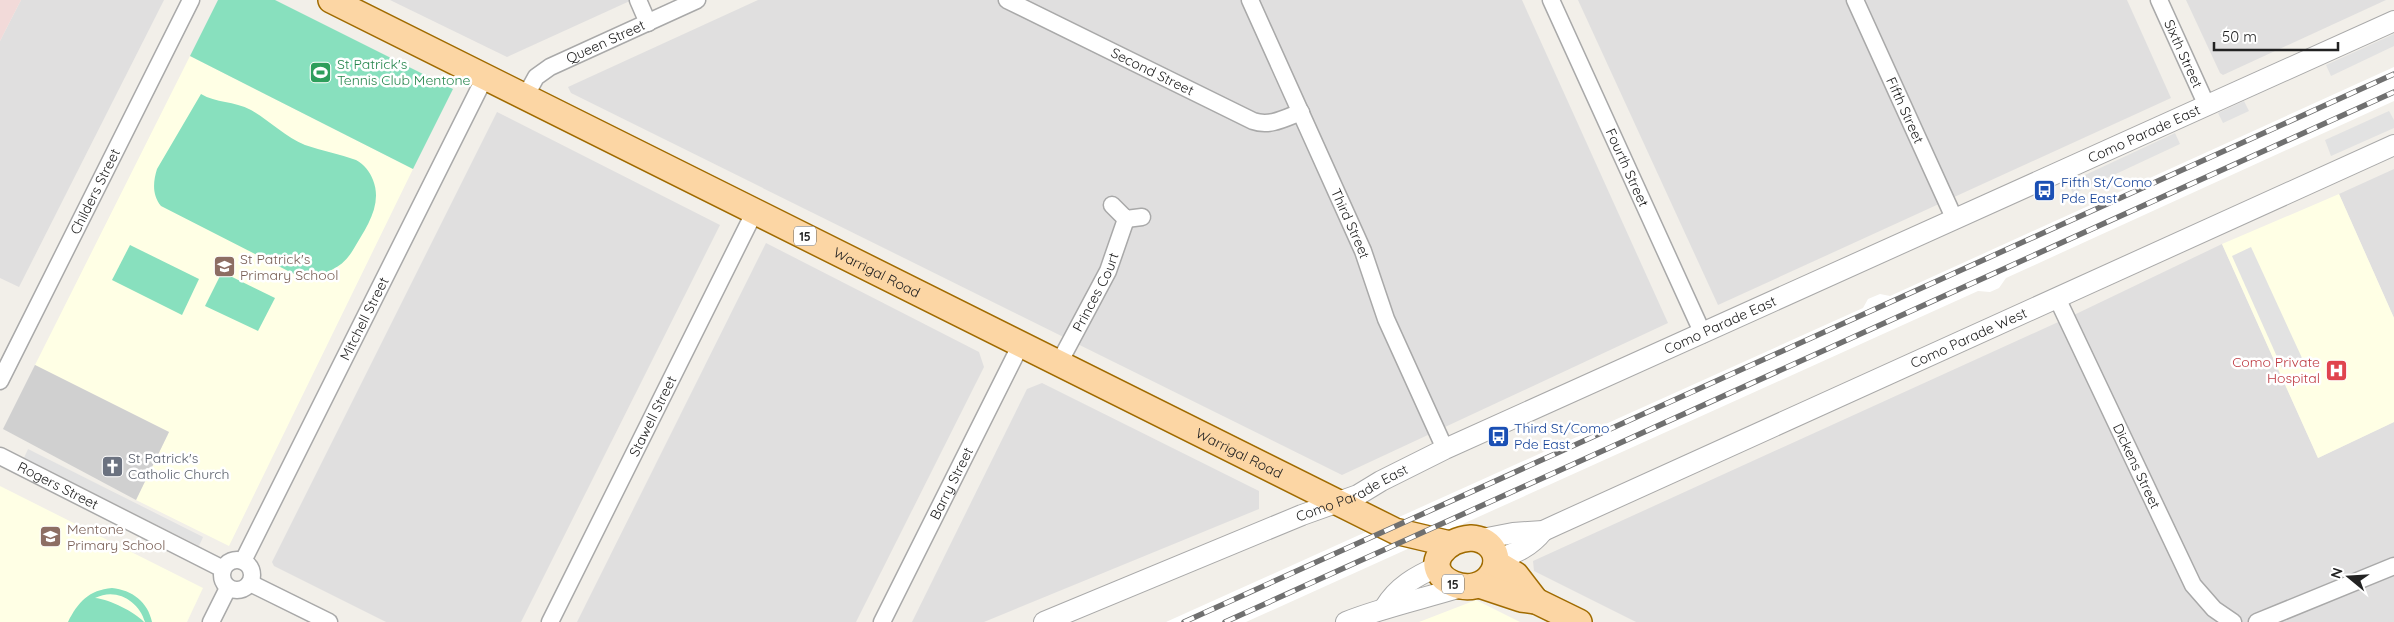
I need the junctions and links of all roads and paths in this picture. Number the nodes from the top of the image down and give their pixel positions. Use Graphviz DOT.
graph roads {
  1 [pos="191,0"];
  2 [pos="331,0"];
  3 [pos="638,0"];
  4 [pos="697,0"];
  5 [pos="1007,0"];
  6 [pos="1250,0"];
  7 [pos="1551,0"];
  8 [pos="1855,0"];
  9 [pos="2159,0"];
  10 [pos="2394,21"];
  11 [pos="648,23"];
  12 [pos="486,77"];
  13 [pos="525,97"];
  14 [pos="2207,106"];
  15 [pos="1301,112"];
  16 [pos="2394,145"];
  17 [pos="1112,205"];
  18 [pos="755,211"];
  19 [pos="1955,220"];
  20 [pos="2057,298"];
  21 [pos="1703,334"];
  22 [pos="1021,344"];
  23 [pos="1059,363"];
  24 [pos="0,381"];
  25 [pos="1445,449"];
  26 [pos="0,456"];
  27 [pos="1337,502"];
  28 [pos="1492,554"];
  29 [pos="1441,558"];
  30 [pos="243,561"];
  31 [pos="2394,566"];
  32 [pos="223,569"];
  33 [pos="250,583"];
  34 [pos="1470,586"];
  35 [pos="228,588"];
  36 [pos="1536,601"];
  37 [pos="1384,606"];
  38 [pos="1350,621"];
  39 [pos="211,622"];
  40 [pos="329,622"];
  41 [pos="550,622"];
  42 [pos="882,622"];
  43 [pos="1044,622"];
  44 [pos="1579,622"];
  45 [pos="2232,622"];
  46 [pos="2257,622"];
  1 -- 24 [label="street, Childers Street"];
  2 -- 12 [label="main road, Warrigal Road / 15"];
  3 -- 11 [label="street"];
  4 -- 11 [label="street, Queen Street"];
  5 -- 15 [label="street, Second Street"];
  6 -- 15 [label="street, Third Street"];
  7 -- 21 [label="street, Fourth Street"];
  8 -- 19 [label="street, Fifth Street"];
  9 -- 14 [label="street, Sixth Street"];
  10 -- 14 [label="street, Como Parade East"];
  11 -- 13 [label="street, Queen Street"];
  12 -- 13 [label="main road, Warrigal Road / 15"];
  12 -- 30 [label="street, Mitchell Street"];
  13 -- 18 [label="main road, Warrigal Road / 15"];
  14 -- 19 [label="street, Como Parade East"];
  15 -- 25 [label="street, Third Street"];
  16 -- 20 [label="street, Como Parade West"];
  17 -- 23 [label="street, Princes Court"];
  18 -- 22 [label="main road, Warrigal Road / 15"];
  18 -- 41 [label="street, Stawell Street"];
  19 -- 21 [label="street, Como Parade East"];
  20 -- 28 [label="street, Como Parade West"];
  20 -- 45 [label="street, Dickens Street"];
  21 -- 25 [label="street, Como Parade East"];
  22 -- 23 [label="main road, Warrigal Road / 15"];
  22 -- 42 [label="street, Barry Street"];
  23 -- 27 [label="main road, Warrigal Road / 15"];
  25 -- 27 [label="street, Como Parade East"];
  26 -- 32 [label="street, Rogers Street"];
  27 -- 29 [label="main road, Warrigal Road / 15"];
  27 -- 43 [label="street, Como Parade East"];
  28 -- 29 [label="main road"];
  28 -- 34 [label="main road, 15"];
  28 -- 36 [label="main road, 15"];
  29 -- 34 [label="main road, 15"];
  29 -- 37 [label="street"];
  30 -- 32 [label="street"];
  30 -- 33 [label="street"];
  31 -- 46 [label="street"];
  32 -- 35 [label="street"];
  33 -- 35 [label="street"];
  33 -- 40 [label="street"];
  34 -- 36 [label="main road, 15"];
  34 -- 37 [label="street"];
  35 -- 39 [label="street"];
  36 -- 44 [label="main road, 15"];
  37 -- 38 [label="street"];
}
